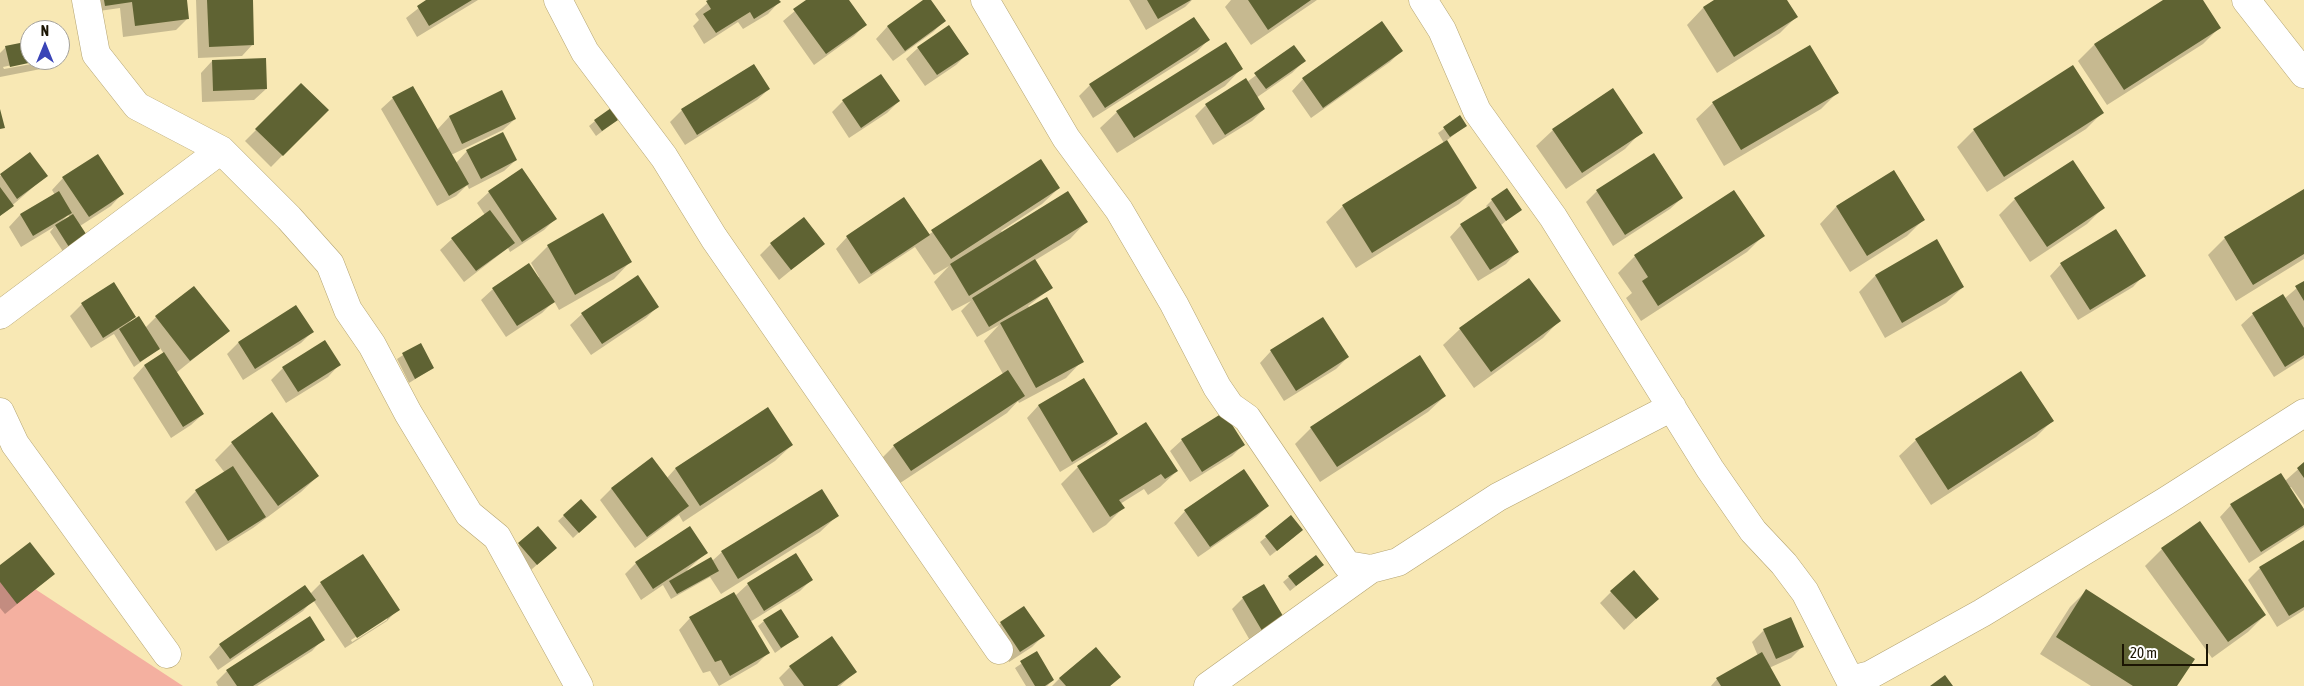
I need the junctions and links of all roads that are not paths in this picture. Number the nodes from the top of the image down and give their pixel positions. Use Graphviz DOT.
graph roads {
  1 [pos="86,0"];
  2 [pos="558,0"];
  3 [pos="985,0"];
  4 [pos="1423,0"];
  5 [pos="2246,0"];
  6 [pos="2304,74"];
  7 [pos="221,150"];
  8 [pos="0,315"];
  9 [pos="1672,407"];
  10 [pos="0,412"];
  11 [pos="2304,413"];
  12 [pos="1371,569"];
  13 [pos="999,650"];
  14 [pos="167,654"];
  15 [pos="1846,683"];
  16 [pos="579,686"];
  17 [pos="1208,686"];
  1 -- 7 [label="street"];
  2 -- 13 [label="street"];
  3 -- 12 [label="street"];
  4 -- 9 [label="street"];
  5 -- 6 [label="street"];
  7 -- 8 [label="street"];
  7 -- 16 [label="street"];
  9 -- 12 [label="street"];
  9 -- 15 [label="street"];
  10 -- 14 [label="street"];
  11 -- 15 [label="street"];
  12 -- 17 [label="street"];
}
